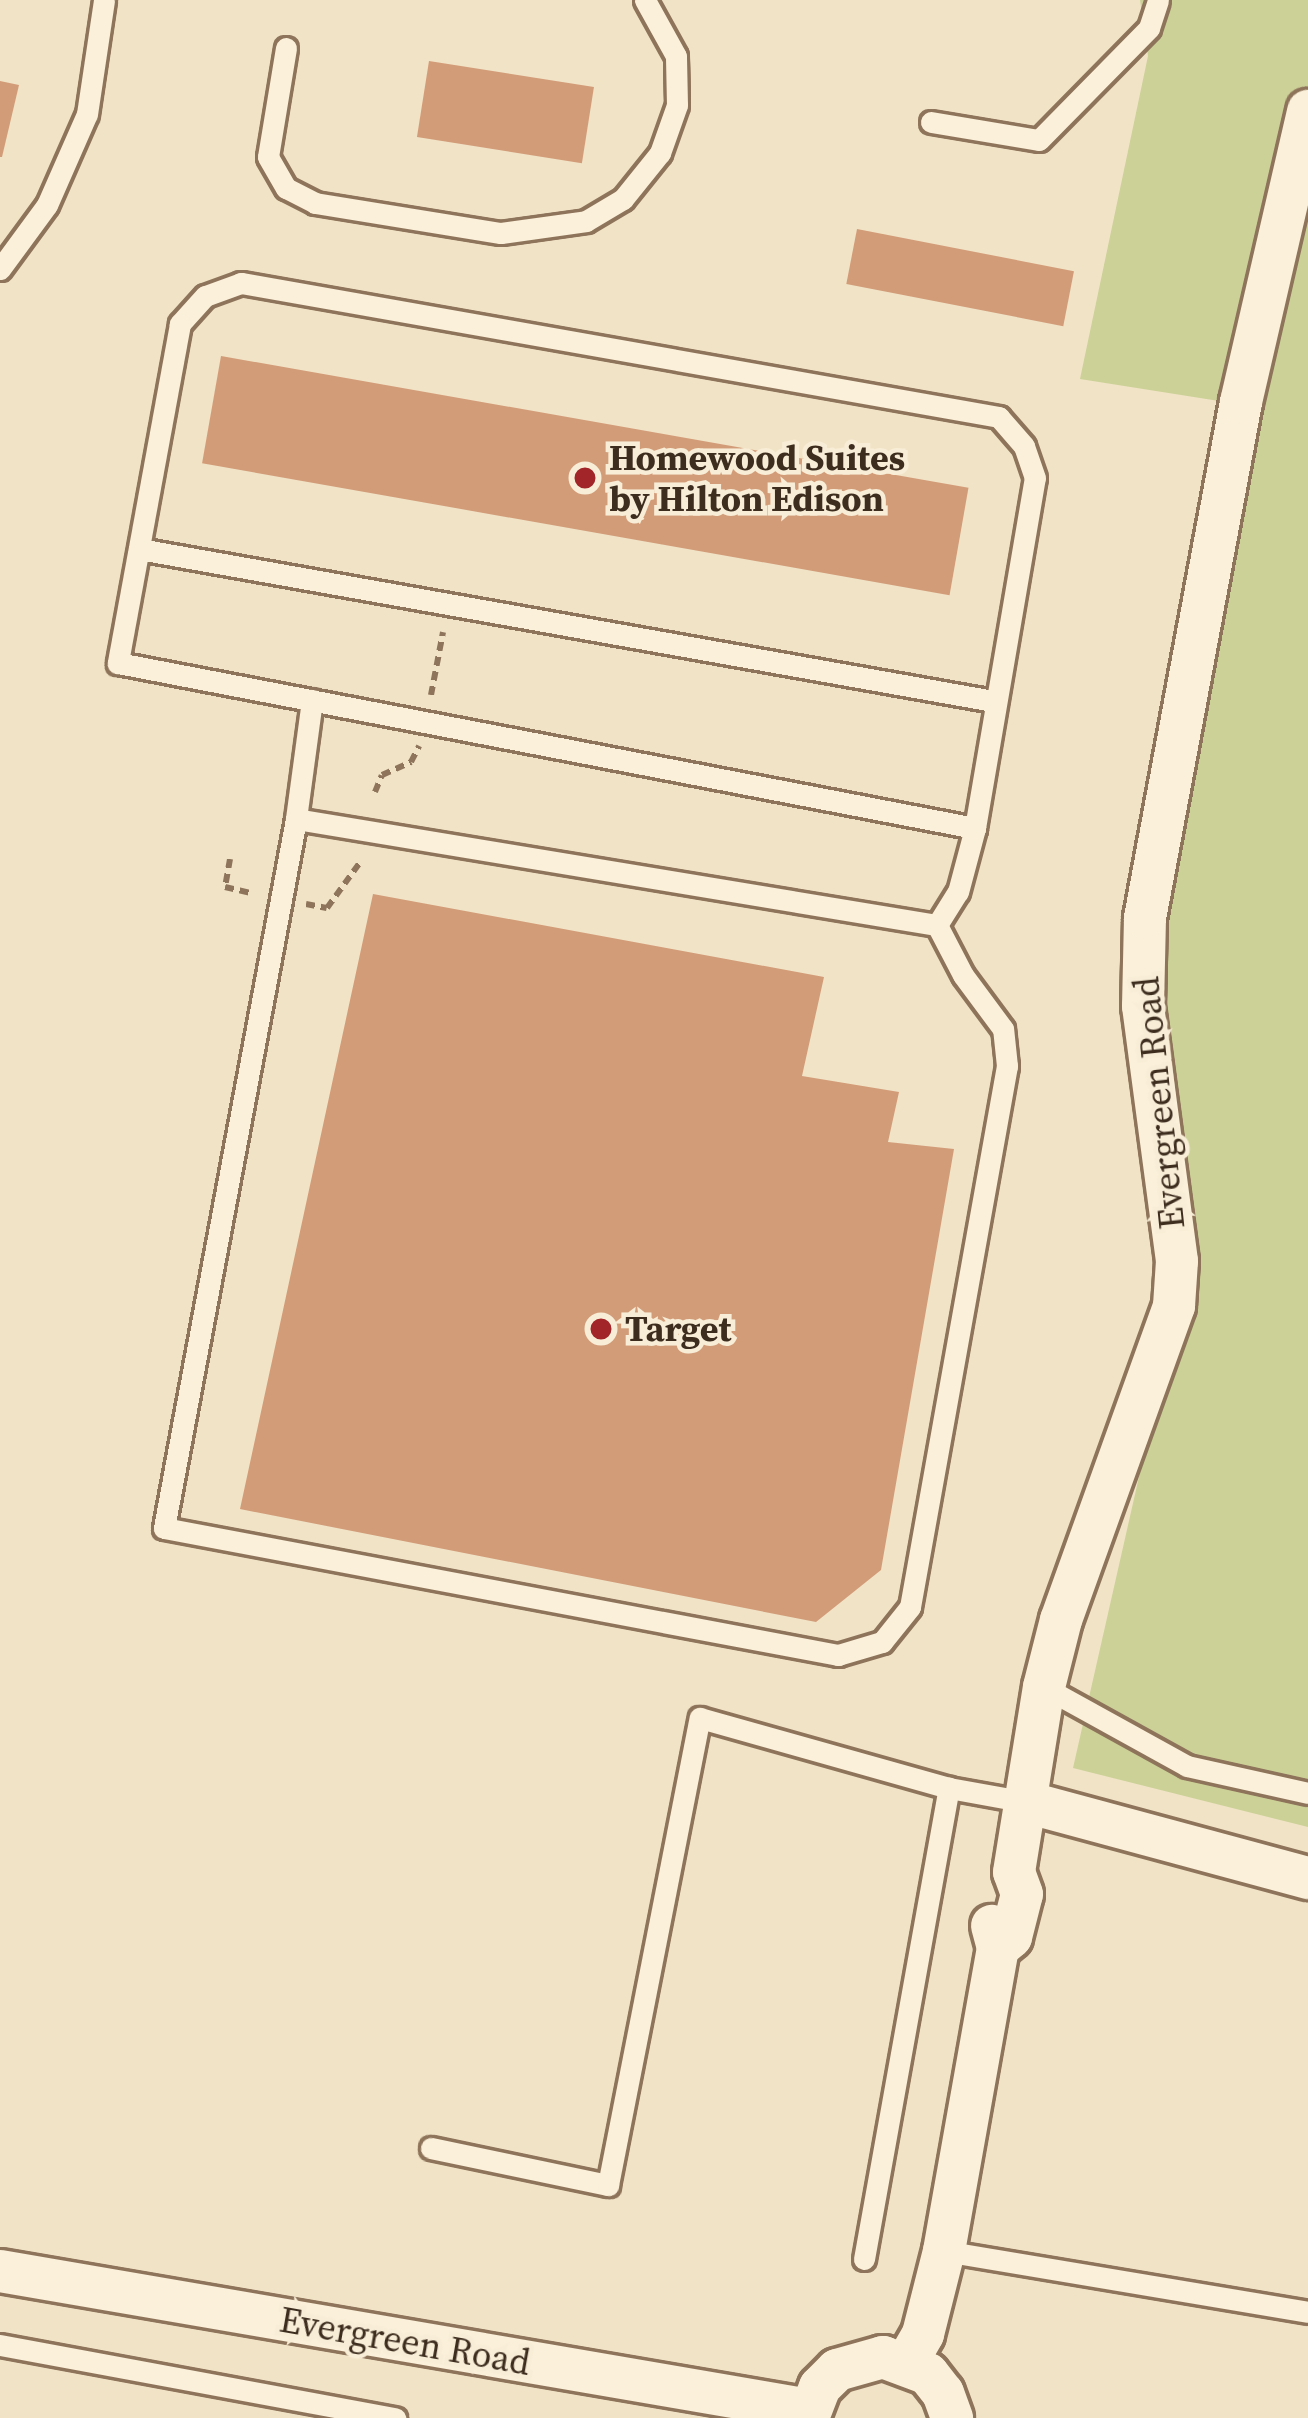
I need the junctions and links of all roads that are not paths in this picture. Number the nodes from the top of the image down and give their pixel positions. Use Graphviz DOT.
graph roads {
  1 [pos="104,0"];
  2 [pos="645,0"];
  3 [pos="1158,0"];
  4 [pos="286,48"];
  5 [pos="1308,111"];
  6 [pos="931,122"];
  7 [pos="0,269"];
  8 [pos="139,549"];
  9 [pos="312,700"];
  10 [pos="993,701"];
  11 [pos="296,819"];
  12 [pos="975,828"];
  13 [pos="938,925"];
  14 [pos="1044,1687"];
  15 [pos="949,1788"];
  16 [pos="1308,1793"];
  17 [pos="1026,1802"];
  18 [pos="1308,1878"];
  19 [pos="431,2148"];
  20 [pos="944,2251"];
  21 [pos="864,2260"];
  22 [pos="0,2271"];
  23 [pos="1308,2312"];
  24 [pos="0,2345"];
  25 [pos="907,2362"];
  26 [pos="681,2404"];
  27 [pos="809,2414"];
  28 [pos="395,2418"];
  29 [pos="952,2418"];
  1 -- 7 [label="lane"];
  2 -- 4 [label="lane"];
  3 -- 6 [label="lane"];
  5 -- 14 [label="street, Evergreen Road"];
  8 -- 9 [label="lane"];
  8 -- 10 [label="lane"];
  8 -- 10 [label="lane"];
  9 -- 11 [label="lane"];
  9 -- 12 [label="lane"];
  10 -- 12 [label="lane"];
  11 -- 13 [label="lane"];
  11 -- 13 [label="lane"];
  12 -- 13 [label="lane"];
  14 -- 16 [label="lane"];
  14 -- 17 [label="street, Evergreen Road"];
  15 -- 17 [label="lane"];
  15 -- 19 [label="lane"];
  15 -- 21 [label="lane"];
  17 -- 18 [label="street"];
  17 -- 20 [label="street, Evergreen Road"];
  20 -- 23 [label="lane"];
  20 -- 25 [label="street, Evergreen Road"];
  22 -- 26 [label="street, Evergreen Road"];
  24 -- 28 [label="lane"];
  25 -- 27 [label="street, Evergreen Road"];
  25 -- 29 [label="street"];
  26 -- 27 [label="street, Evergreen Road"];
}
